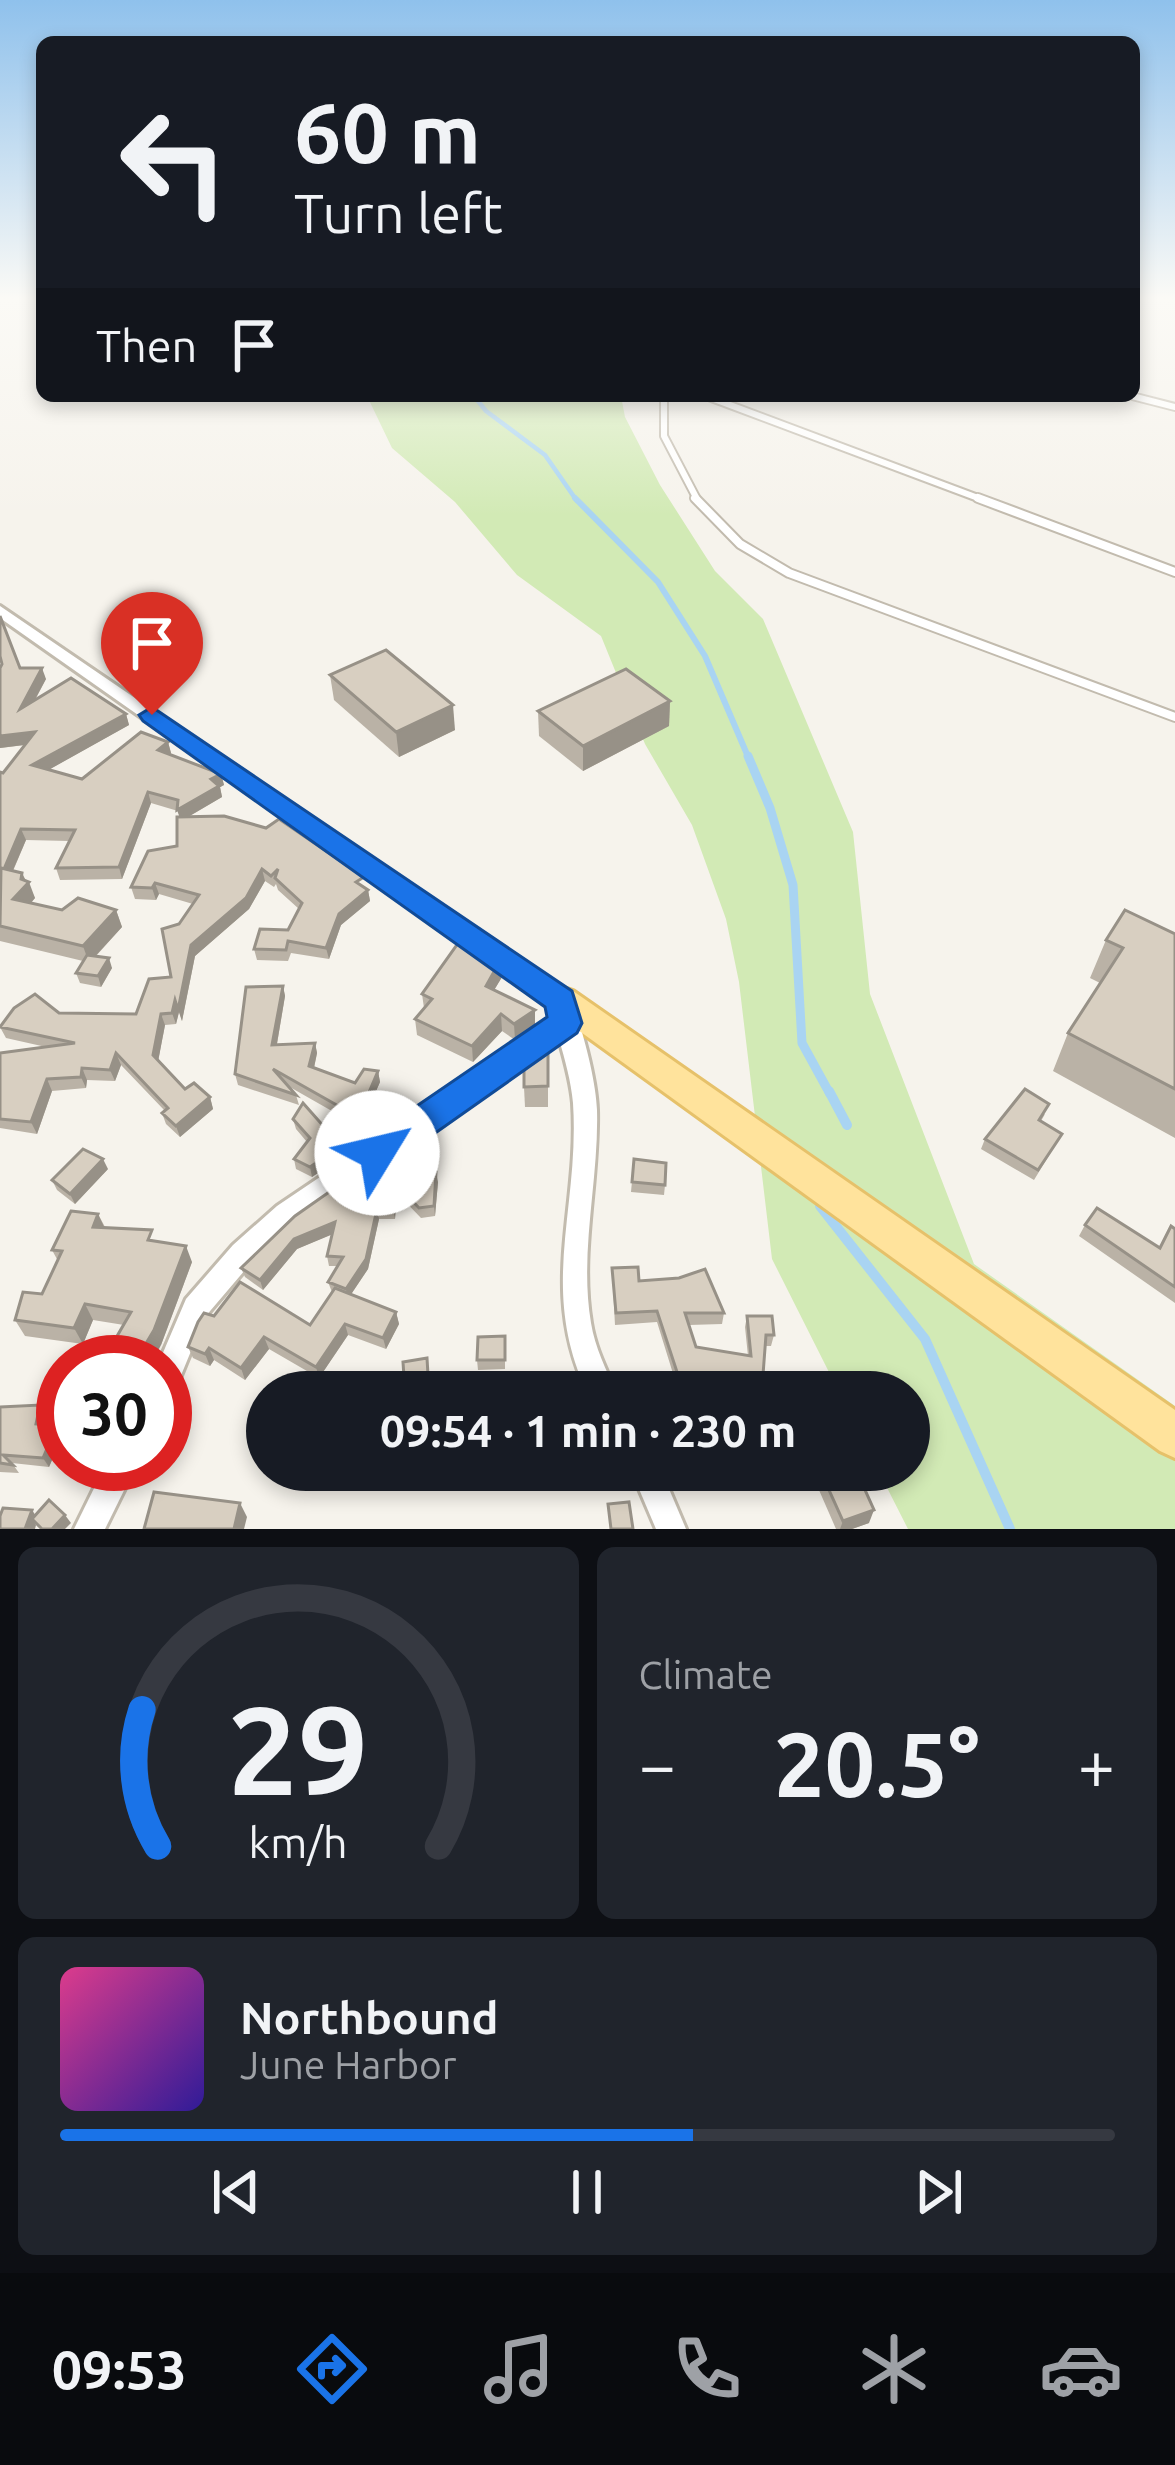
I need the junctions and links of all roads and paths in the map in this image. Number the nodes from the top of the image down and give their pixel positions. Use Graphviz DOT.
graph roads {
  1 [pos="1140,398"];
  2 [pos="662,402"];
  3 [pos="722,402"];
  4 [pos="1175,406"];
  5 [pos="1175,572"];
  6 [pos="0,611"];
  7 [pos="0,626"];
  8 [pos="27,630"];
  9 [pos="1175,717"];
  10 [pos="563,1012"];
  11 [pos="183,1335"];
  12 [pos="594,1371"];
  13 [pos="1175,1436"];
  14 [pos="108,1491"];
  15 [pos="655,1491"];
  16 [pos="89,1529"];
  17 [pos="671,1529"];
  1 -- 4 [label="lane"];
  2 -- 9 [label="lane"];
  3 -- 5 [label="lane"];
  6 -- 8 [label="street"];
  7 -- 8 [label="street"];
  8 -- 10 [label="street"];
  10 -- 11 [label="street"];
  10 -- 12 [label="street"];
  10 -- 13 [label="main road"];
  14 -- 16 [label="street"];
  15 -- 17 [label="street"];
}
